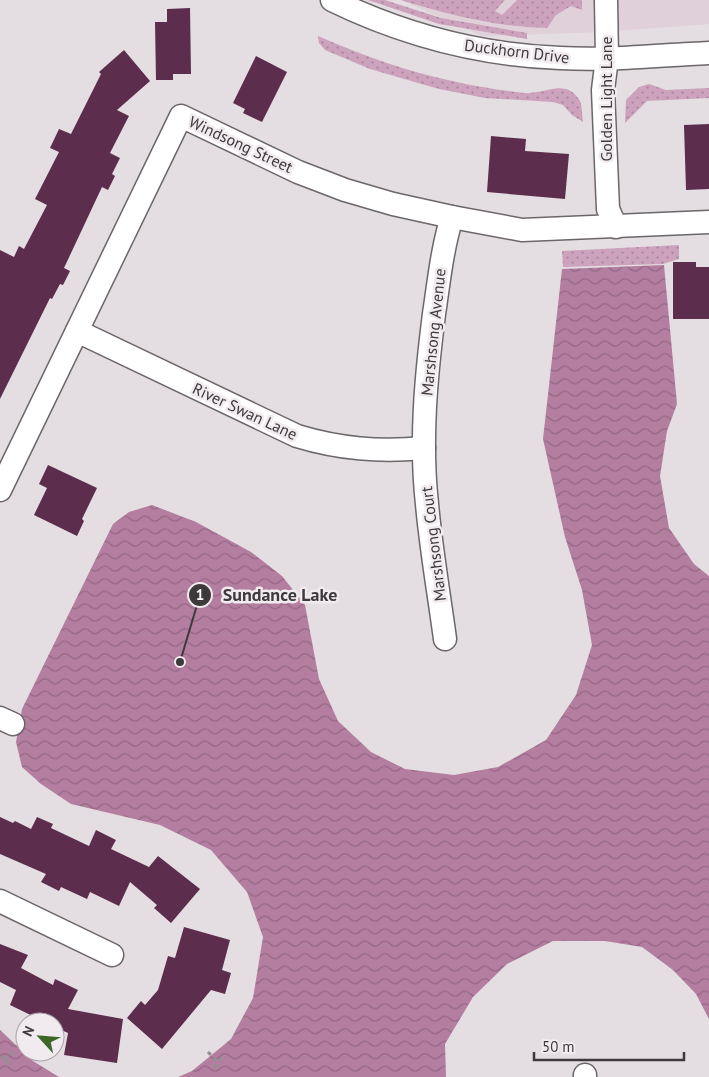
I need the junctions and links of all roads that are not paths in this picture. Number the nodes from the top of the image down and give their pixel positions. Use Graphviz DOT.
graph roads {
  1 [pos="332,0"];
  2 [pos="606,0"];
  3 [pos="709,52"];
  4 [pos="607,58"];
  5 [pos="452,217"];
  6 [pos="709,222"];
  7 [pos="616,227"];
  8 [pos="77,331"];
  9 [pos="424,448"];
  10 [pos="0,490"];
  11 [pos="445,640"];
  12 [pos="0,901"];
  13 [pos="112,955"];
  1 -- 4 [label="street, Duckhorn Drive"];
  2 -- 4 [label="street, Golden Light Lane"];
  3 -- 4 [label="street, Duckhorn Drive"];
  4 -- 7 [label="street, Golden Light Lane"];
  5 -- 7 [label="street, Windsong Street"];
  5 -- 8 [label="street, Windsong Street"];
  5 -- 9 [label="street, Marshsong Avenue"];
  6 -- 7 [label="street, Windsong Street"];
  8 -- 9 [label="street, River Swan Lane"];
  8 -- 10 [label="street, Windsong Street"];
  9 -- 11 [label="street, Marshsong Court"];
  12 -- 13 [label="street"];
}
